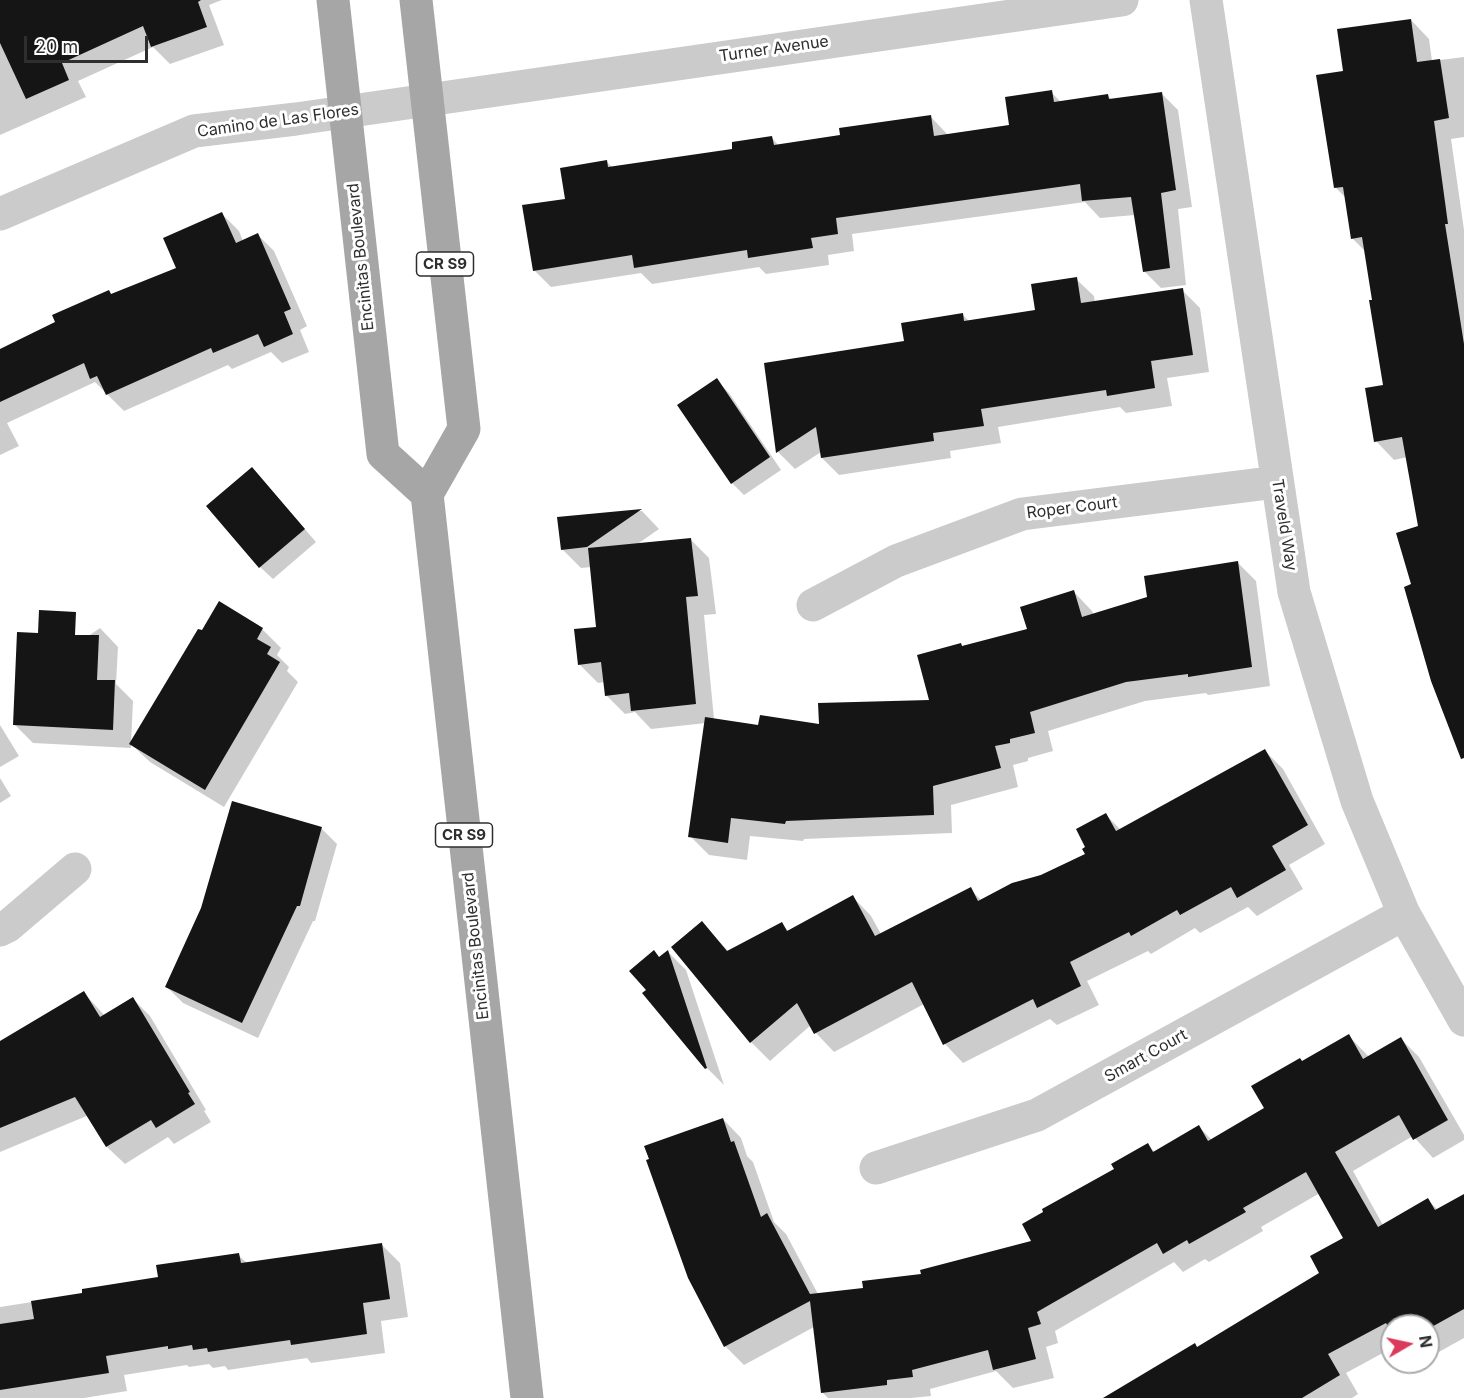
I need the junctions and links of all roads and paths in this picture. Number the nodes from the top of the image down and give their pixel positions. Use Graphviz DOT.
graph roads {
  1 [pos="333,0"];
  2 [pos="417,0"];
  3 [pos="1122,0"];
  4 [pos="1206,0"];
  5 [pos="427,99"];
  6 [pos="346,111"];
  7 [pos="0,214"];
  8 [pos="1277,482"];
  9 [pos="426,494"];
  10 [pos="813,605"];
  11 [pos="75,868"];
  12 [pos="1404,914"];
  13 [pos="0,930"];
  14 [pos="1464,1020"];
  15 [pos="876,1168"];
  16 [pos="526,1398"];
  1 -- 6 [label="main road, Encinitas Boulevard"];
  2 -- 5 [label="main road, CR S9"];
  3 -- 5 [label="street, Turner Avenue"];
  4 -- 8 [label="street, Traveld Way"];
  5 -- 6 [label="street, Camino de Las Flores"];
  5 -- 9 [label="main road, CR S9"];
  6 -- 7 [label="street, Camino de Las Flores"];
  6 -- 9 [label="main road, Encinitas Boulevard"];
  8 -- 10 [label="street, Roper Court"];
  8 -- 12 [label="street, Traveld Way"];
  9 -- 16 [label="main road, Encinitas Boulevard / CR S9"];
  11 -- 13 [label="street"];
  12 -- 14 [label="street, Traveld Way"];
  12 -- 15 [label="street, Smart Court"];
}
